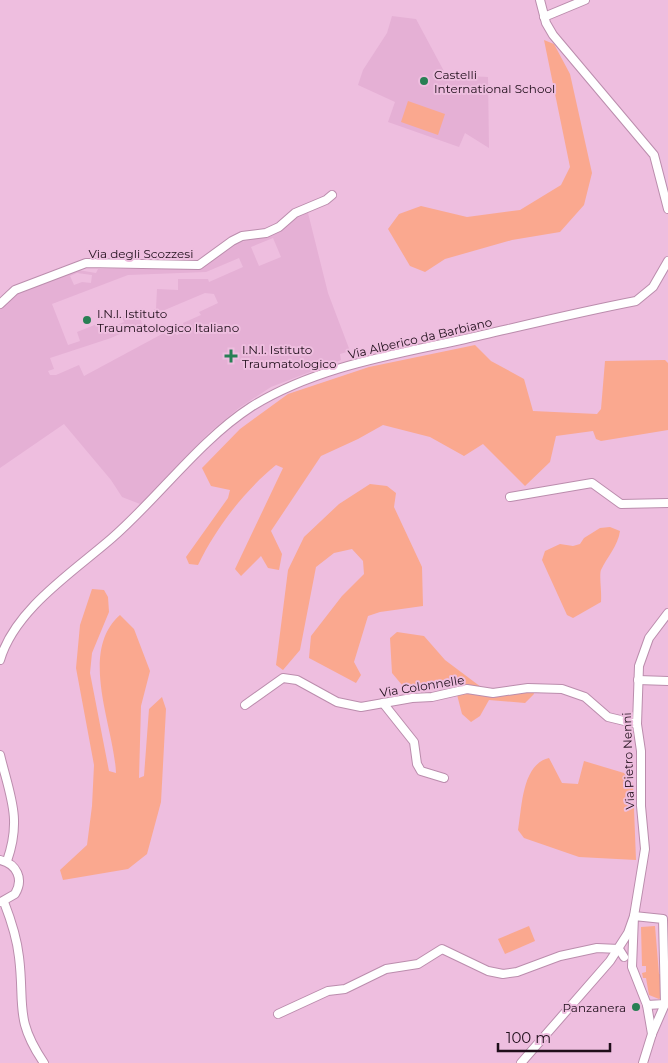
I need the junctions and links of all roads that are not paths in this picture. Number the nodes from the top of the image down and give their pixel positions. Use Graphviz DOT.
graph roads {
  1 [pos="540,0"];
  2 [pos="585,0"];
  3 [pos="544,17"];
  4 [pos="332,195"];
  5 [pos="668,209"];
  6 [pos="668,261"];
  7 [pos="0,304"];
  8 [pos="510,497"];
  9 [pos="668,503"];
  10 [pos="668,613"];
  11 [pos="0,660"];
  12 [pos="638,680"];
  13 [pos="668,682"];
  14 [pos="383,703"];
  15 [pos="245,705"];
  16 [pos="637,724"];
  17 [pos="0,755"];
  18 [pos="444,778"];
  19 [pos="3,861"];
  20 [pos="2,902"];
  21 [pos="634,916"];
  22 [pos="619,948"];
  23 [pos="624,957"];
  24 [pos="610,960"];
  25 [pos="632,967"];
  26 [pos="666,1000"];
  27 [pos="647,1005"];
  28 [pos="278,1014"];
  29 [pos="652,1034"];
  30 [pos="44,1063"];
  31 [pos="521,1063"];
  32 [pos="643,1063"];
  1 -- 3 [label="street"];
  2 -- 3 [label="street"];
  3 -- 5 [label="street"];
  4 -- 7 [label="street, Via degli Scozzesi"];
  6 -- 11 [label="street, Via Alberico da Barbiano"];
  8 -- 9 [label="street"];
  10 -- 12 [label="street, Via Pietro Nenni"];
  12 -- 13 [label="street"];
  12 -- 16 [label="street, Via Pietro Nenni"];
  14 -- 15 [label="street, Via Colonnelle"];
  14 -- 16 [label="street, Via Colonnelle"];
  14 -- 18 [label="street"];
  16 -- 21 [label="street, Via Pietro Nenni"];
  17 -- 19 [label="street"];
  19 -- 20 [label="street"];
  20 -- 30 [label="street"];
  21 -- 22 [label="street"];
  21 -- 25 [label="street"];
  21 -- 26 [label="street"];
  22 -- 23 [label="street"];
  22 -- 24 [label="street"];
  22 -- 28 [label="street"];
  23 -- 24 [label="street"];
  23 -- 25 [label="street"];
  24 -- 31 [label="street"];
  25 -- 27 [label="street"];
  26 -- 27 [label="street"];
  26 -- 29 [label="street"];
  27 -- 29 [label="street"];
  29 -- 32 [label="street"];
}
